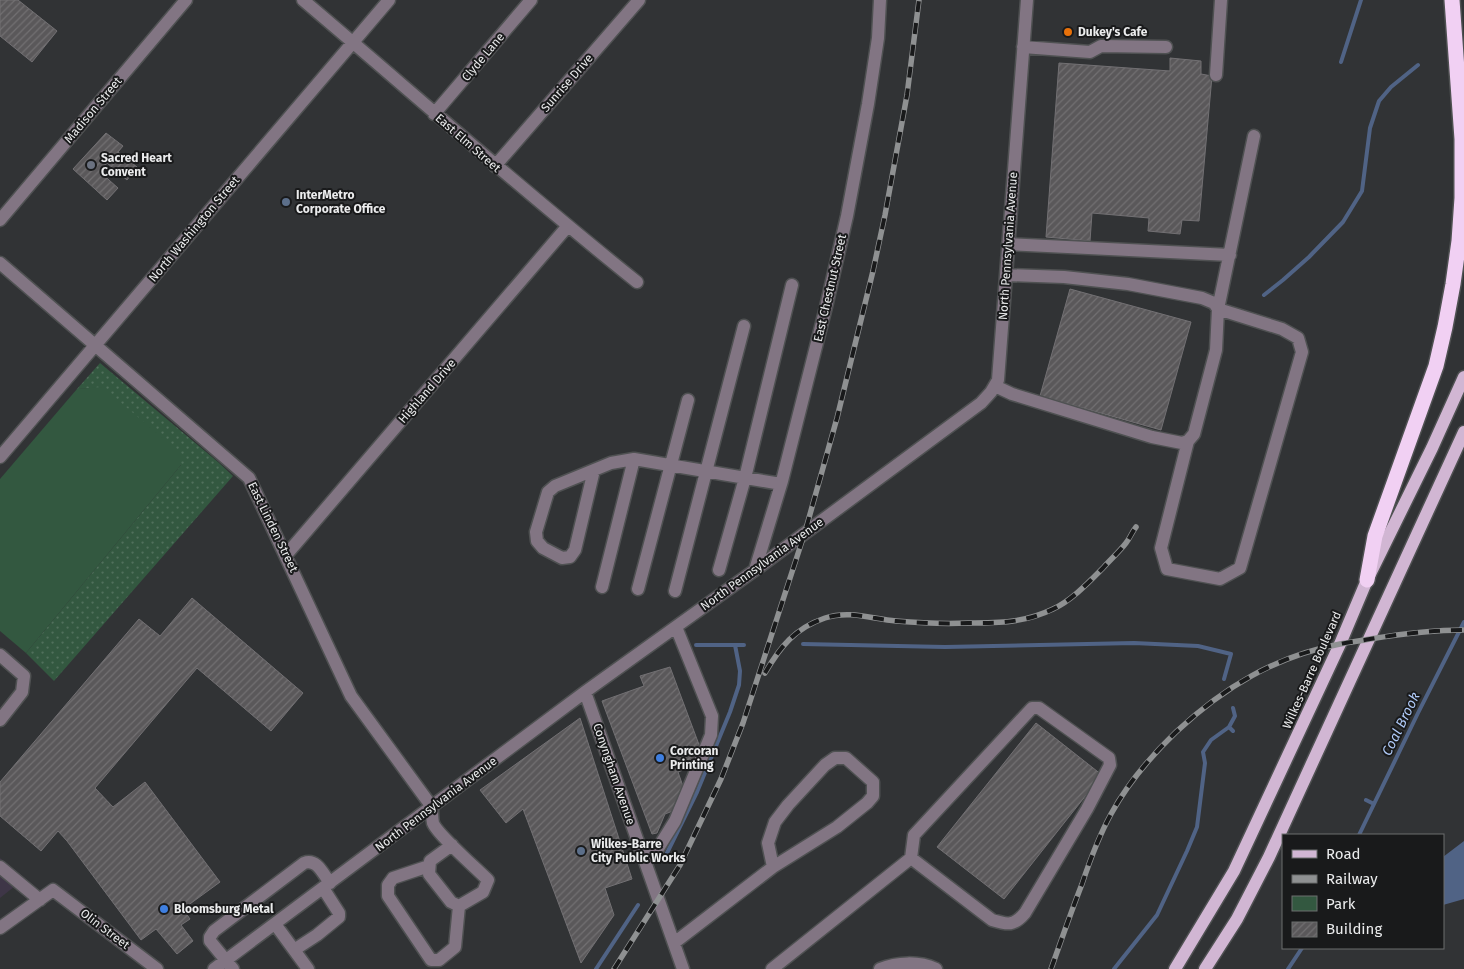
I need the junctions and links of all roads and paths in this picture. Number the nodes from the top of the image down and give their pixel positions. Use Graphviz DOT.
graph roads {
  1 [pos="186,0"];
  2 [pos="303,0"];
  3 [pos="389,0"];
  4 [pos="531,0"];
  5 [pos="639,0"];
  6 [pos="880,0"];
  7 [pos="1027,0"];
  8 [pos="1221,0"];
  9 [pos="1452,0"];
  10 [pos="353,43"];
  11 [pos="1023,47"];
  12 [pos="1166,47"];
  13 [pos="1216,75"];
  14 [pos="434,114"];
  15 [pos="1254,136"];
  16 [pos="495,166"];
  17 [pos="0,220"];
  18 [pos="567,227"];
  19 [pos="1008,244"];
  20 [pos="1230,255"];
  21 [pos="0,263"];
  22 [pos="1006,275"];
  23 [pos="637,282"];
  24 [pos="792,285"];
  25 [pos="1218,309"];
  26 [pos="744,326"];
  27 [pos="95,345"];
  28 [pos="1464,377"];
  29 [pos="995,386"];
  30 [pos="688,400"];
  31 [pos="1464,432"];
  32 [pos="1188,441"];
  33 [pos="0,457"];
  34 [pos="634,459"];
  35 [pos="671,465"];
  36 [pos="594,470"];
  37 [pos="707,471"];
  38 [pos="745,478"];
  39 [pos="781,484"];
  40 [pos="286,555"];
  41 [pos="719,570"];
  42 [pos="755,570"];
  43 [pos="1367,580"];
  44 [pos="602,587"];
  45 [pos="638,590"];
  46 [pos="675,592"];
  47 [pos="676,627"];
  48 [pos="0,655"];
  49 [pos="585,692"];
  50 [pos="0,720"];
  51 [pos="432,807"];
  52 [pos="452,845"];
  53 [pos="643,857"];
  54 [pos="911,858"];
  55 [pos="429,866"];
  56 [pos="0,867"];
  57 [pos="773,868"];
  58 [pos="326,886"];
  59 [pos="40,900"];
  60 [pos="459,906"];
  61 [pos="275,924"];
  62 [pos="0,928"];
  63 [pos="674,943"];
  64 [pos="294,950"];
  65 [pos="230,964"];
  66 [pos="682,968"];
  67 [pos="157,969"];
  68 [pos="214,969"];
  69 [pos="308,969"];
  70 [pos="772,969"];
  71 [pos="880,969"];
  72 [pos="936,969"];
  73 [pos="1175,969"];
  74 [pos="1205,969"];
  1 -- 17 [label="street, Madison Street"];
  2 -- 10 [label="street, East Elm Street"];
  3 -- 10 [label="street, North Washington Street"];
  4 -- 14 [label="street, Clyde Lane"];
  5 -- 16 [label="street, Sunrise Drive"];
  6 -- 39 [label="street, East Chestnut Street"];
  7 -- 11 [label="street, North Pennsylvania Avenue"];
  8 -- 13 [label="street"];
  9 -- 43 [label="highway"];
  10 -- 14 [label="street, East Elm Street"];
  10 -- 27 [label="street, North Washington Street"];
  11 -- 12 [label="street"];
  11 -- 19 [label="street, North Pennsylvania Avenue"];
  14 -- 16 [label="street, East Elm Street"];
  15 -- 20 [label="street"];
  16 -- 18 [label="street, East Elm Street"];
  18 -- 23 [label="street, East Elm Street"];
  18 -- 40 [label="street, Highland Drive"];
  19 -- 20 [label="street"];
  19 -- 22 [label="street, North Pennsylvania Avenue"];
  20 -- 25 [label="street"];
  21 -- 27 [label="street, East Linden Street"];
  22 -- 25 [label="street"];
  22 -- 29 [label="street, North Pennsylvania Avenue"];
  24 -- 38 [label="street"];
  25 -- 32 [label="street"];
  25 -- 32 [label="street"];
  26 -- 37 [label="street"];
  27 -- 33 [label="street, North Washington Street"];
  27 -- 40 [label="street, East Linden Street"];
  28 -- 43 [label="main road, Wilkes-Barre Boulevard"];
  29 -- 32 [label="street"];
  29 -- 42 [label="street, North Pennsylvania Avenue"];
  30 -- 35 [label="street"];
  31 -- 74 [label="main road"];
  34 -- 35 [label="street"];
  34 -- 36 [label="street"];
  34 -- 44 [label="street"];
  35 -- 37 [label="street"];
  35 -- 45 [label="street"];
  36 -- 36 [label="street"];
  37 -- 38 [label="street"];
  37 -- 46 [label="street"];
  38 -- 39 [label="street"];
  38 -- 41 [label="street"];
  39 -- 42 [label="street, East Chestnut Street"];
  40 -- 51 [label="street, East Linden Street"];
  42 -- 47 [label="street, North Pennsylvania Avenue"];
  43 -- 73 [label="main road, Wilkes-Barre Boulevard"];
  47 -- 49 [label="street, North Pennsylvania Avenue"];
  47 -- 53 [label="street"];
  48 -- 50 [label="street"];
  49 -- 51 [label="street, North Pennsylvania Avenue"];
  49 -- 53 [label="street, Conyngham Avenue"];
  51 -- 52 [label="street"];
  51 -- 58 [label="street, North Pennsylvania Avenue"];
  52 -- 55 [label="street"];
  52 -- 60 [label="street"];
  53 -- 63 [label="street, Conyngham Avenue"];
  54 -- 54 [label="street"];
  54 -- 70 [label="street"];
  55 -- 60 [label="street"];
  55 -- 60 [label="street"];
  56 -- 59 [label="street"];
  57 -- 57 [label="street"];
  57 -- 63 [label="street"];
  58 -- 61 [label="street, North Pennsylvania Avenue"];
  58 -- 64 [label="street"];
  58 -- 65 [label="street"];
  59 -- 62 [label="street"];
  59 -- 67 [label="street, Olin Street"];
  61 -- 64 [label="street"];
  61 -- 65 [label="street, North Pennsylvania Avenue"];
  63 -- 66 [label="street, Conyngham Avenue"];
  64 -- 69 [label="street"];
  65 -- 68 [label="street, North Pennsylvania Avenue"];
  71 -- 72 [label="street"];
}
